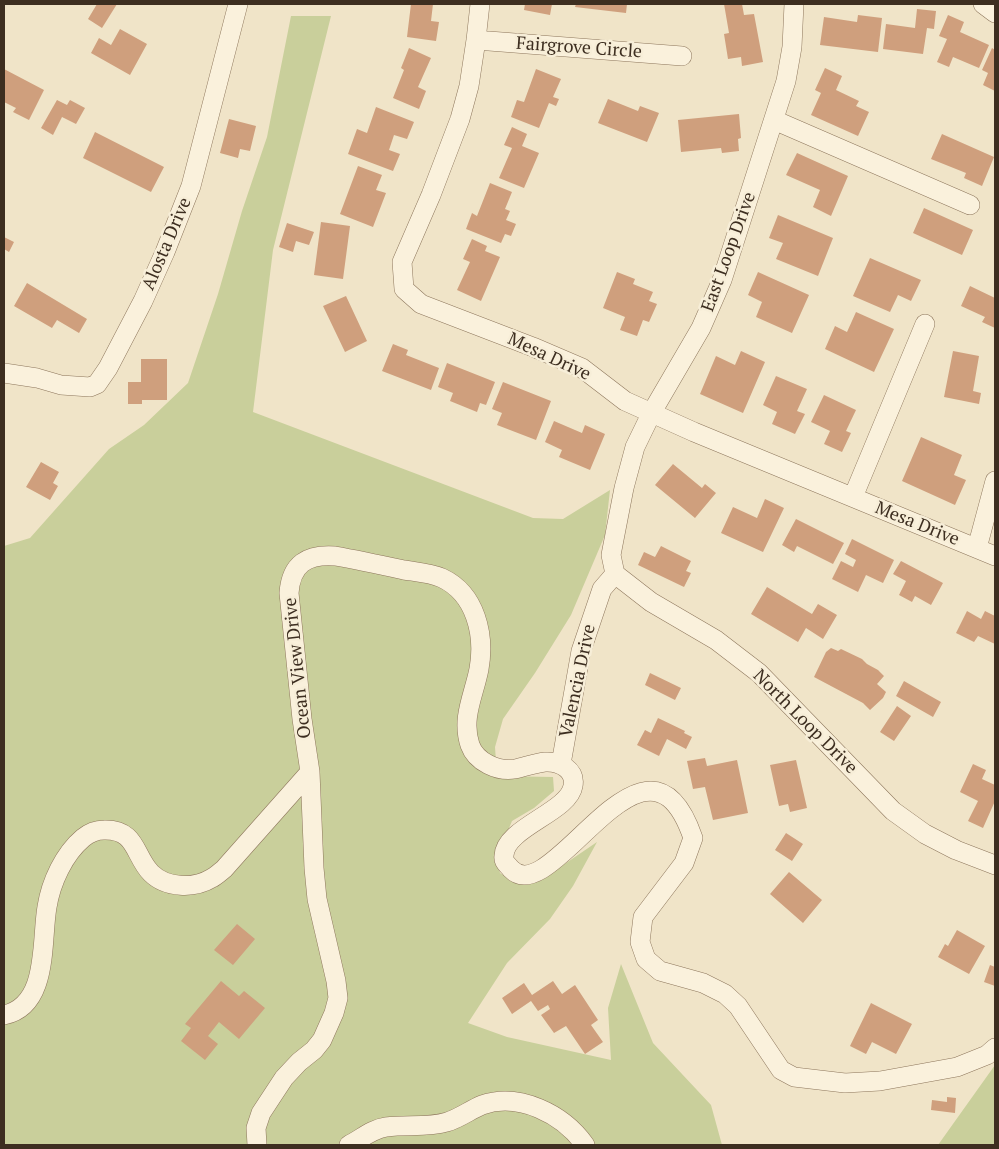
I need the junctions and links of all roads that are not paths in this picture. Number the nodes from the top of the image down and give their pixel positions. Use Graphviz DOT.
graph roads {
  1 [pos="238,4"];
  2 [pos="480,4"];
  3 [pos="794,4"];
  4 [pos="983,4"];
  5 [pos="995,13"];
  6 [pos="476,40"];
  7 [pos="682,56"];
  8 [pos="774,120"];
  9 [pos="970,205"];
  10 [pos="925,324"];
  11 [pos="4,373"];
  12 [pos="652,412"];
  13 [pos="995,482"];
  14 [pos="853,497"];
  15 [pos="977,548"];
  16 [pos="995,556"];
  17 [pos="614,574"];
  18 [pos="561,764"];
  19 [pos="310,772"];
  20 [pos="995,865"];
  21 [pos="4,1015"];
  22 [pos="995,1048"];
  23 [pos="258,1145"];
  24 [pos="349,1145"];
  25 [pos="585,1145"];
  1 -- 11 [label="street, Alosta Drive"];
  2 -- 6 [label="street, Mesa Drive"];
  3 -- 8 [label="street, East Loop Drive"];
  4 -- 5 [label="street"];
  6 -- 7 [label="street, Fairgrove Circle"];
  6 -- 12 [label="street, Mesa Drive"];
  8 -- 9 [label="street"];
  8 -- 12 [label="street, East Loop Drive"];
  10 -- 14 [label="street"];
  12 -- 14 [label="street, Mesa Drive"];
  12 -- 17 [label="street, East Loop Drive"];
  13 -- 15 [label="street"];
  14 -- 15 [label="street, Mesa Drive"];
  15 -- 16 [label="street, Mesa Drive"];
  17 -- 18 [label="street, Valencia Drive"];
  17 -- 20 [label="street, North Loop Drive"];
  18 -- 19 [label="street, Ocean View Drive"];
  18 -- 22 [label="street"];
  19 -- 21 [label="street"];
  19 -- 23 [label="street, Ocean View Drive"];
  24 -- 25 [label="street"];
}
